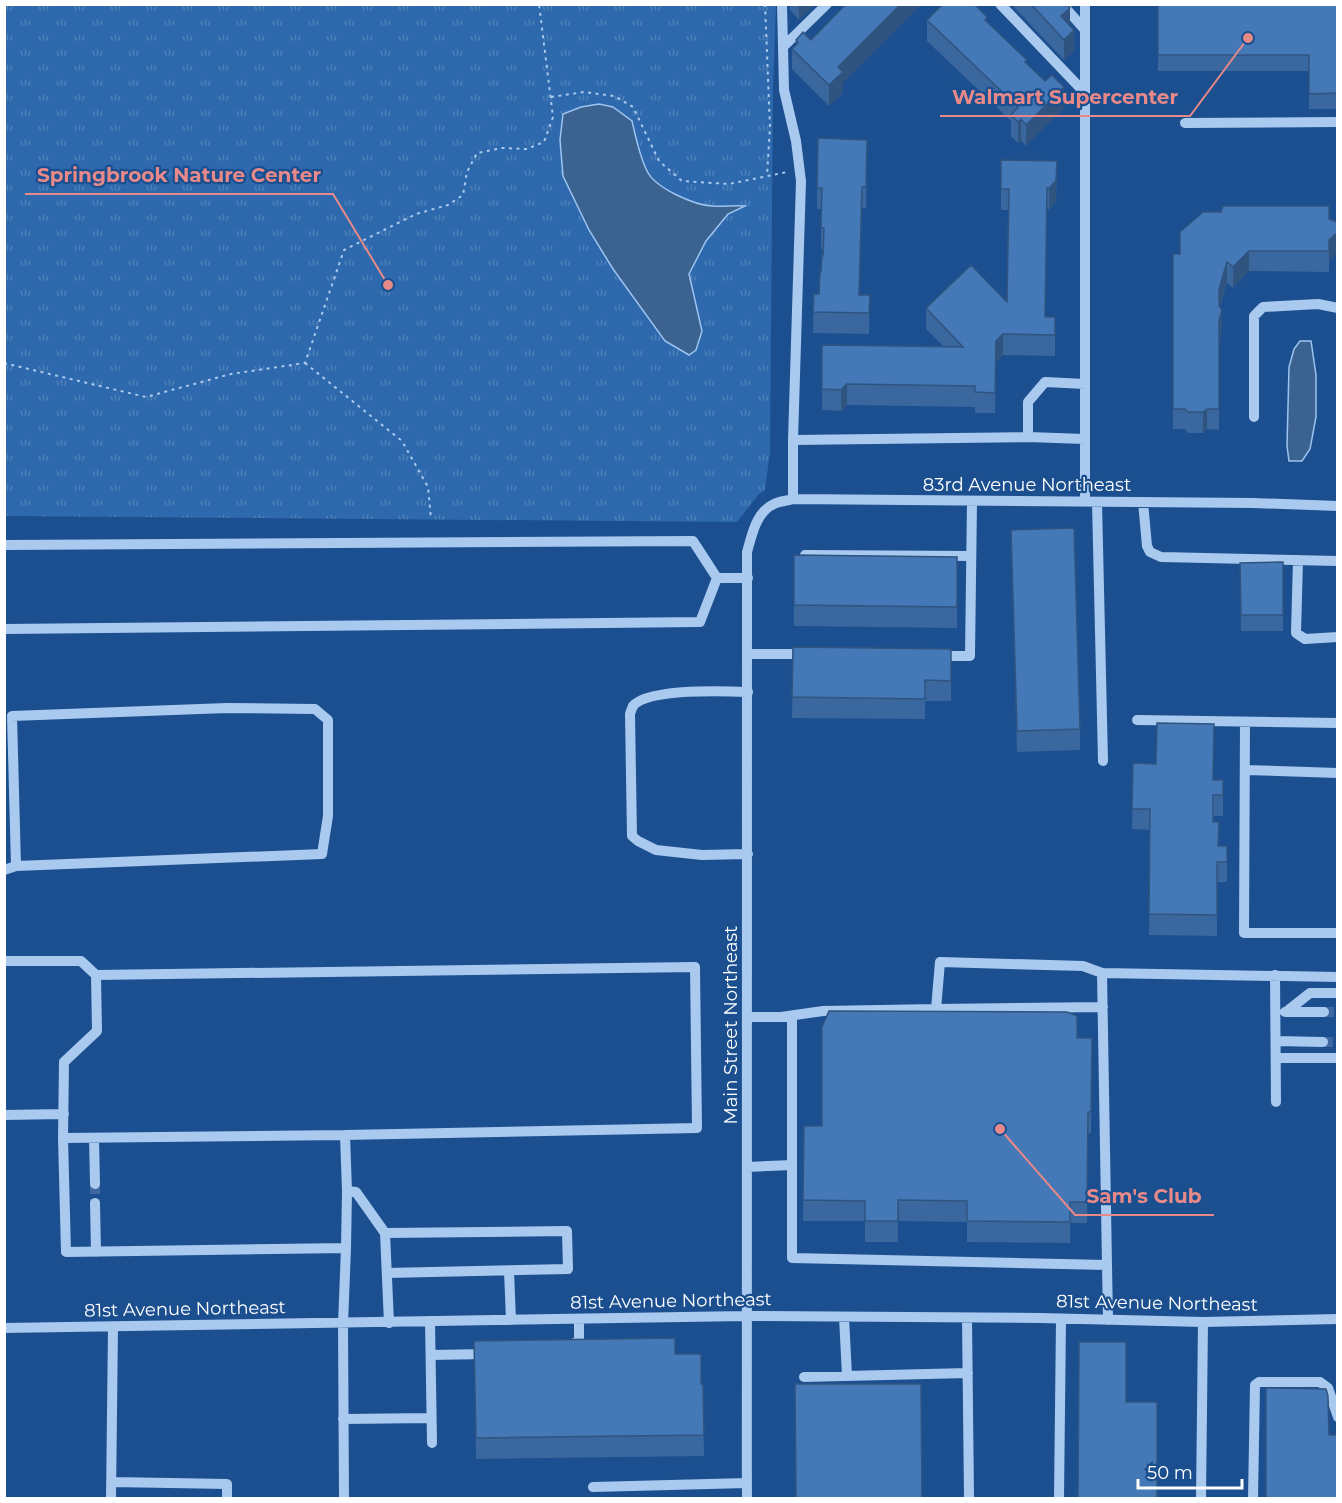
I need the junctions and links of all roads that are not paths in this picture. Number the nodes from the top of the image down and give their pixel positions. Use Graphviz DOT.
graph roads {
  1 [pos="783,4"];
  2 [pos="827,4"];
  3 [pos="1000,4"];
  4 [pos="1062,4"];
  5 [pos="1085,4"];
  6 [pos="1085,30"];
  7 [pos="783,46"];
  8 [pos="1085,93"];
  9 [pos="1338,122"];
  10 [pos="1185,123"];
  11 [pos="1338,308"];
  12 [pos="1085,384"];
  13 [pos="1254,417"];
  14 [pos="1028,438"];
  15 [pos="1085,439"];
  16 [pos="793,440"];
  17 [pos="793,499"];
  18 [pos="972,501"];
  19 [pos="1085,502"];
  20 [pos="1097,502"];
  21 [pos="1143,502"];
  22 [pos="1338,506"];
  23 [pos="4,545"];
  24 [pos="747,552"];
  25 [pos="805,555"];
  26 [pos="971,556"];
  27 [pos="1298,560"];
  28 [pos="1338,561"];
  29 [pos="717,578"];
  30 [pos="747,578"];
  31 [pos="4,628"];
  32 [pos="1338,637"];
  33 [pos="748,654"];
  34 [pos="818,655"];
  35 [pos="924,656"];
  36 [pos="748,692"];
  37 [pos="1137,720"];
  38 [pos="1245,722"];
  39 [pos="1338,723"];
  40 [pos="1103,762"];
  41 [pos="1245,770"];
  42 [pos="1338,773"];
  43 [pos="748,854"];
  44 [pos="16,866"];
  45 [pos="4,870"];
  46 [pos="1338,933"];
  47 [pos="4,961"];
  48 [pos="1102,973"];
  49 [pos="96,975"];
  50 [pos="1275,975"];
  51 [pos="1338,976"];
  52 [pos="1338,993"];
  53 [pos="1103,1007"];
  54 [pos="936,1009"];
  55 [pos="1281,1012"];
  56 [pos="1324,1012"];
  57 [pos="792,1016"];
  58 [pos="747,1017"];
  59 [pos="1276,1041"];
  60 [pos="1323,1042"];
  61 [pos="1276,1058"];
  62 [pos="1338,1058"];
  63 [pos="1276,1102"];
  64 [pos="4,1114"];
  65 [pos="64,1114"];
  66 [pos="345,1135"];
  67 [pos="63,1138"];
  68 [pos="94,1138"];
  69 [pos="792,1165"];
  70 [pos="747,1167"];
  71 [pos="95,1184"];
  72 [pos="347,1191"];
  73 [pos="95,1203"];
  74 [pos="386,1233"];
  75 [pos="346,1248"];
  76 [pos="96,1252"];
  77 [pos="1107,1265"];
  78 [pos="509,1271"];
  79 [pos="387,1273"];
  80 [pos="746,1316"];
  81 [pos="844,1317"];
  82 [pos="967,1318"];
  83 [pos="579,1319"];
  84 [pos="1338,1319"];
  85 [pos="512,1320"];
  86 [pos="1061,1320"];
  87 [pos="1108,1320"];
  88 [pos="430,1321"];
  89 [pos="1203,1322"];
  90 [pos="389,1323"];
  91 [pos="343,1324"];
  92 [pos="113,1327"];
  93 [pos="4,1328"];
  94 [pos="501,1354"];
  95 [pos="560,1354"];
  96 [pos="431,1355"];
  97 [pos="968,1373"];
  98 [pos="846,1376"];
  99 [pos="804,1377"];
  100 [pos="1338,1417"];
  101 [pos="431,1418"];
  102 [pos="343,1419"];
  103 [pos="432,1443"];
  104 [pos="112,1482"];
  105 [pos="747,1483"];
  106 [pos="593,1487"];
  107 [pos="111,1498"];
  108 [pos="227,1498"];
  109 [pos="344,1498"];
  110 [pos="747,1498"];
  111 [pos="969,1498"];
  112 [pos="1059,1498"];
  113 [pos="1201,1498"];
  114 [pos="1252,1498"];
  1 -- 7 [label="street"];
  2 -- 7 [label="street"];
  3 -- 8 [label="street"];
  4 -- 6 [label="street"];
  5 -- 6 [label="street"];
  6 -- 8 [label="street"];
  7 -- 16 [label="street"];
  8 -- 12 [label="street"];
  9 -- 10 [label="street"];
  11 -- 13 [label="street"];
  12 -- 14 [label="street"];
  12 -- 15 [label="street"];
  14 -- 15 [label="street"];
  14 -- 16 [label="street"];
  15 -- 19 [label="street"];
  16 -- 17 [label="street"];
  17 -- 18 [label="street, 83rd Avenue Northeast"];
  17 -- 24 [label="street, 83rd Avenue Northeast"];
  18 -- 19 [label="street, 83rd Avenue Northeast"];
  18 -- 26 [label="street"];
  19 -- 20 [label="street, 83rd Avenue Northeast"];
  20 -- 21 [label="street, 83rd Avenue Northeast"];
  20 -- 40 [label="street"];
  21 -- 22 [label="street, 83rd Avenue Northeast"];
  21 -- 27 [label="street"];
  23 -- 29 [label="street"];
  24 -- 30 [label="street, Main Street Northeast"];
  25 -- 26 [label="street"];
  26 -- 35 [label="street"];
  27 -- 28 [label="street"];
  27 -- 32 [label="street"];
  29 -- 30 [label="street"];
  29 -- 31 [label="street"];
  30 -- 33 [label="street, Main Street Northeast"];
  33 -- 34 [label="street"];
  33 -- 36 [label="street, Main Street Northeast"];
  36 -- 43 [label="street, Main Street Northeast"];
  36 -- 43 [label="street"];
  37 -- 38 [label="street"];
  38 -- 39 [label="street"];
  38 -- 41 [label="street"];
  41 -- 42 [label="street"];
  41 -- 46 [label="street"];
  43 -- 58 [label="street, Main Street Northeast"];
  44 -- 44 [label="street"];
  44 -- 45 [label="street"];
  47 -- 49 [label="street"];
  48 -- 50 [label="street"];
  48 -- 53 [label="street"];
  48 -- 54 [label="street"];
  49 -- 65 [label="street"];
  49 -- 66 [label="street"];
  50 -- 51 [label="street"];
  50 -- 55 [label="street"];
  52 -- 55 [label="street"];
  53 -- 54 [label="street"];
  53 -- 77 [label="street"];
  54 -- 57 [label="street"];
  55 -- 56 [label="street"];
  55 -- 59 [label="street"];
  57 -- 58 [label="street"];
  57 -- 69 [label="street"];
  58 -- 70 [label="street, Main Street Northeast"];
  59 -- 60 [label="street"];
  59 -- 61 [label="street"];
  61 -- 62 [label="street"];
  61 -- 63 [label="street"];
  64 -- 65 [label="street"];
  65 -- 67 [label="street"];
  66 -- 68 [label="street"];
  66 -- 72 [label="street"];
  67 -- 68 [label="street"];
  67 -- 76 [label="street"];
  68 -- 71 [label="street"];
  69 -- 70 [label="street"];
  69 -- 77 [label="street"];
  70 -- 80 [label="street, Main Street Northeast"];
  72 -- 74 [label="street"];
  72 -- 75 [label="street"];
  73 -- 76 [label="street"];
  74 -- 78 [label="street"];
  74 -- 79 [label="street"];
  75 -- 76 [label="street"];
  75 -- 91 [label="street"];
  77 -- 87 [label="street"];
  78 -- 79 [label="street"];
  78 -- 85 [label="street"];
  79 -- 90 [label="street"];
  80 -- 81 [label="street, 81st Avenue Northeast"];
  80 -- 83 [label="street, 81st Avenue Northeast"];
  80 -- 105 [label="street, Main Street Northeast"];
  81 -- 82 [label="street, 81st Avenue Northeast"];
  81 -- 98 [label="street"];
  82 -- 86 [label="street, 81st Avenue Northeast"];
  82 -- 97 [label="street"];
  83 -- 85 [label="street, 81st Avenue Northeast"];
  83 -- 95 [label="street"];
  84 -- 89 [label="street, 81st Avenue Northeast"];
  85 -- 88 [label="street, 81st Avenue Northeast"];
  86 -- 87 [label="street, 81st Avenue Northeast"];
  86 -- 112 [label="street"];
  87 -- 89 [label="street, 81st Avenue Northeast"];
  88 -- 90 [label="street, 81st Avenue Northeast"];
  88 -- 96 [label="street"];
  89 -- 113 [label="street"];
  90 -- 91 [label="street, 81st Avenue Northeast"];
  91 -- 92 [label="street, 81st Avenue Northeast"];
  91 -- 102 [label="street"];
  92 -- 93 [label="street, 81st Avenue Northeast"];
  92 -- 104 [label="street"];
  94 -- 96 [label="street"];
  96 -- 101 [label="street"];
  97 -- 98 [label="street"];
  97 -- 111 [label="street"];
  98 -- 99 [label="street"];
  100 -- 114 [label="street"];
  101 -- 102 [label="street"];
  101 -- 103 [label="street"];
  102 -- 109 [label="street"];
  104 -- 107 [label="street"];
  104 -- 108 [label="street"];
  105 -- 106 [label="street"];
  105 -- 110 [label="street, Main Street Northeast"];
}
